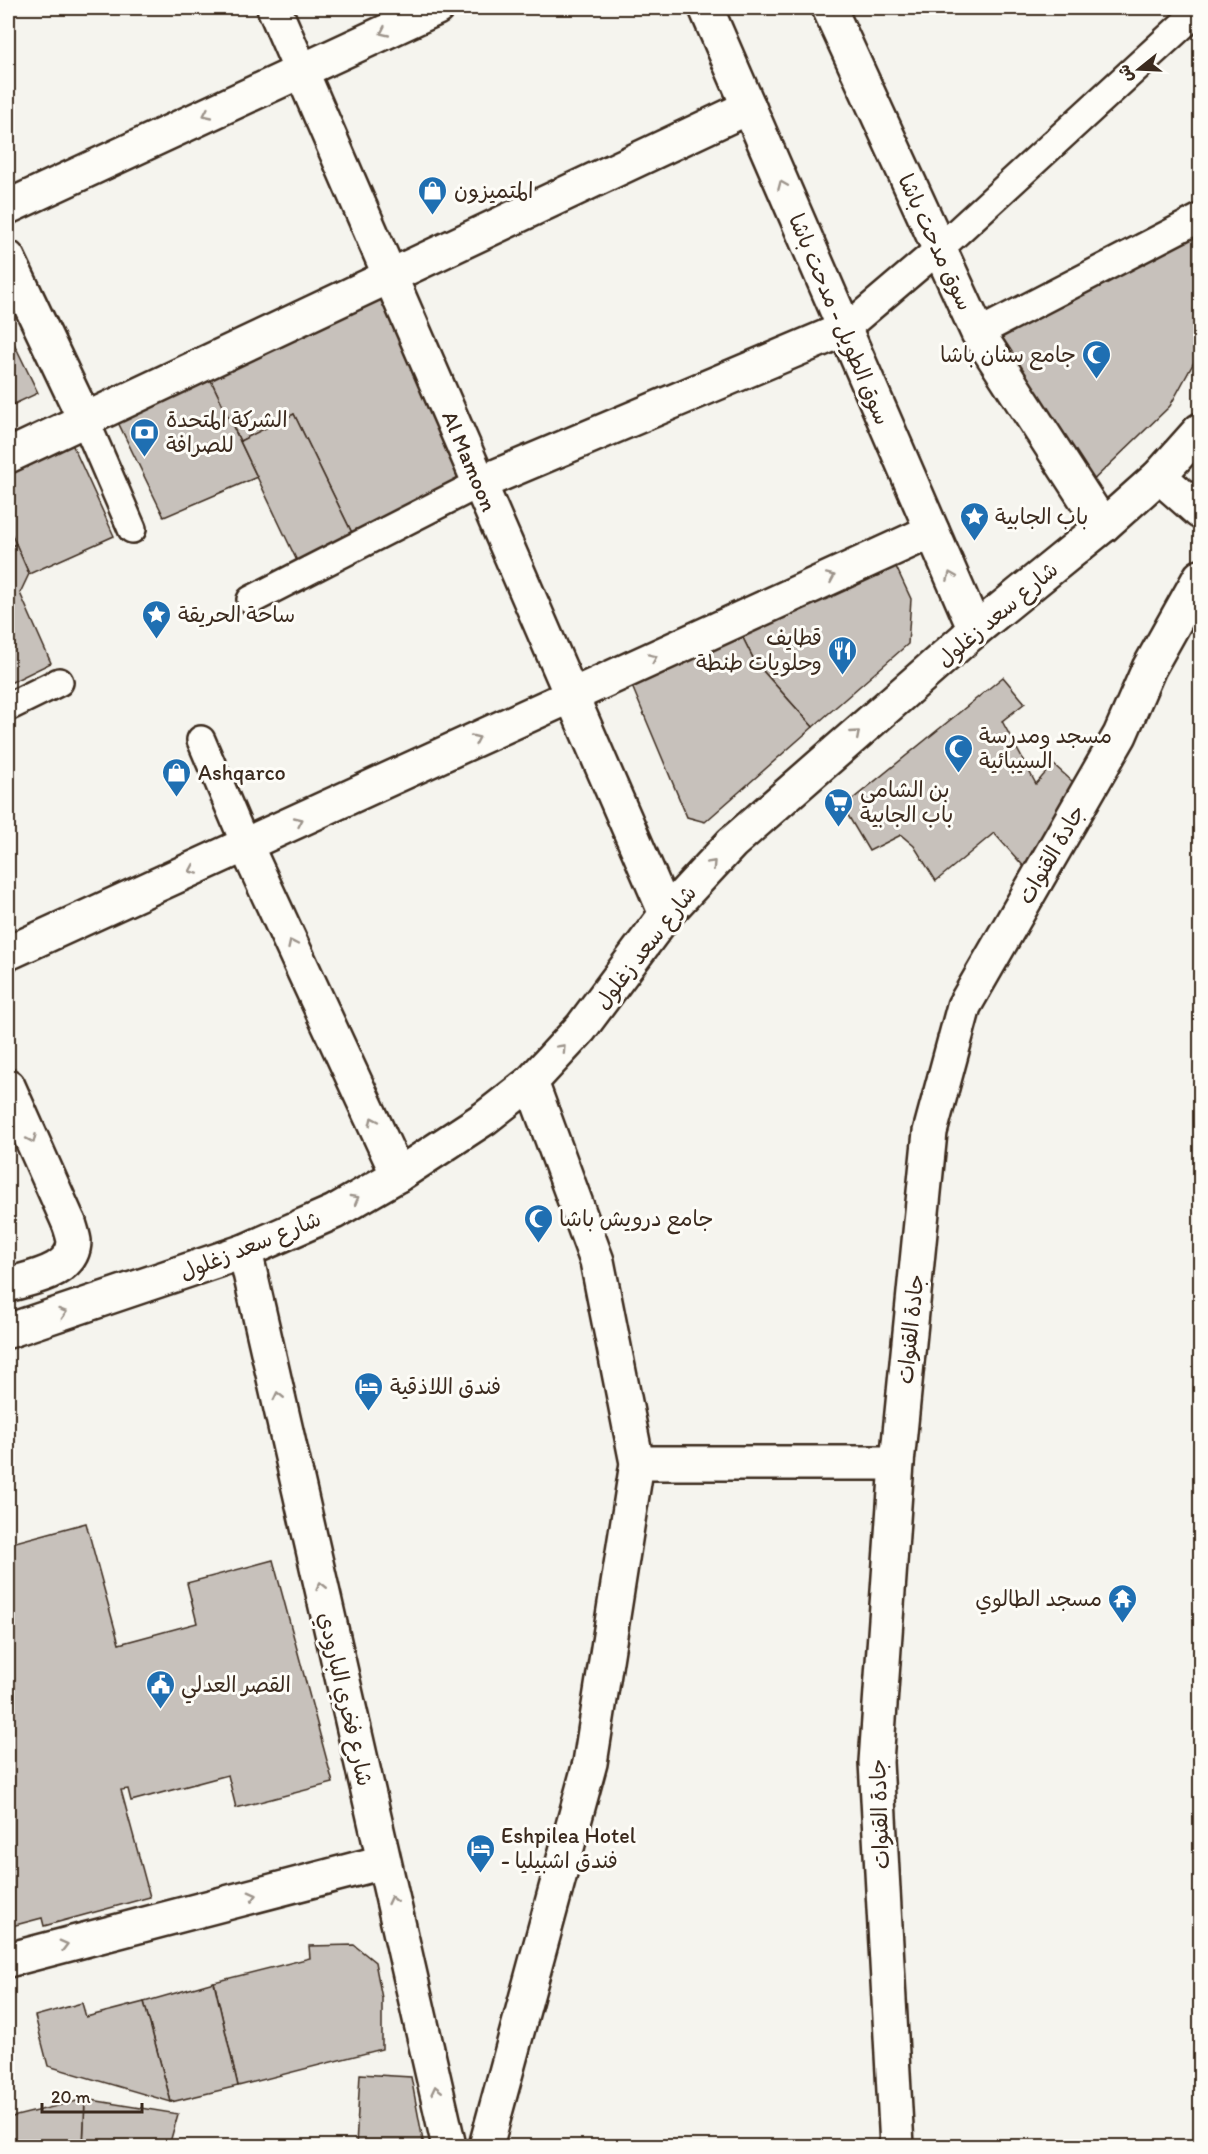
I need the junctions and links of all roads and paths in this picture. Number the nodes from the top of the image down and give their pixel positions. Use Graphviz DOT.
graph roads {
  1 [pos="274,8"];
  2 [pos="437,8"];
  3 [pos="706,8"];
  4 [pos="829,8"];
  5 [pos="1200,9"];
  6 [pos="302,70"];
  7 [pos="749,107"];
  8 [pos="8,207"];
  9 [pos="1200,218"];
  10 [pos="939,249"];
  11 [pos="8,258"];
  12 [pos="390,276"];
  13 [pos="844,329"];
  14 [pos="978,333"];
  15 [pos="85,420"];
  16 [pos="1200,430"];
  17 [pos="8,456"];
  18 [pos="1159,476"];
  19 [pos="480,483"];
  20 [pos="1199,509"];
  21 [pos="1103,526"];
  22 [pos="132,529"];
  23 [pos="932,531"];
  24 [pos="1200,577"];
  25 [pos="251,600"];
  26 [pos="975,630"];
  27 [pos="59,682"];
  28 [pos="572,695"];
  29 [pos="8,707"];
  30 [pos="201,740"];
  31 [pos="246,846"];
  32 [pos="666,914"];
  33 [pos="8,953"];
  34 [pos="531,1082"];
  35 [pos="8,1086"];
  36 [pos="398,1174"];
  37 [pos="245,1251"];
  38 [pos="8,1285"];
  39 [pos="8,1331"];
  40 [pos="637,1463"];
  41 [pos="897,1464"];
  42 [pos="383,1862"];
  43 [pos="8,1960"];
  44 [pos="449,2146"];
  45 [pos="486,2146"];
  46 [pos="897,2146"];
  1 -- 6 [label="street, Al Mamoon"];
  2 -- 6 [label="street, one-way"];
  3 -- 7 [label="street, سوق الطويل - مدحت باشا"];
  4 -- 10 [label="street, سوق مدحت باشا"];
  5 -- 10 [label="street"];
  6 -- 8 [label="street, one-way"];
  6 -- 12 [label="street, Al Mamoon"];
  7 -- 12 [label="street"];
  13 -- 7 [label="street, سوق الطويل - مدحت باشا, one-way"];
  9 -- 14 [label="street"];
  10 -- 13 [label="street"];
  10 -- 14 [label="street, سوق مدحت باشا"];
  11 -- 15 [label="street"];
  12 -- 15 [label="street"];
  12 -- 19 [label="street, Al Mamoon"];
  13 -- 19 [label="street"];
  13 -- 23 [label="street, سوق الطويل - مدحت باشا"];
  14 -- 21 [label="street, سوق مدحت باشا"];
  15 -- 17 [label="street"];
  15 -- 22 [label="street"];
  16 -- 18 [label="street, شارع سعد زغلول"];
  18 -- 20 [label="street"];
  18 -- 21 [label="street, شارع سعد زغلول"];
  19 -- 25 [label="street"];
  19 -- 28 [label="street, Al Mamoon"];
  21 -- 26 [label="street, شارع سعد زغلول"];
  26 -- 23 [label="street, سوق الطويل - مدحت باشا, one-way"];
  28 -- 23 [label="street, one-way"];
  24 -- 41 [label="street, جادة القنوات"];
  32 -- 26 [label="street, شارع سعد زغلول, one-way"];
  27 -- 29 [label="street"];
  31 -- 28 [label="street, one-way"];
  28 -- 32 [label="street, Al Mamoon"];
  30 -- 31 [label="street"];
  31 -- 33 [label="street, one-way"];
  36 -- 31 [label="street, one-way"];
  34 -- 32 [label="street, شارع سعد زغلول, one-way"];
  34 -- 36 [label="street, شارع سعد زغلول"];
  34 -- 40 [label="street"];
  35 -- 38 [label="street, one-way"];
  37 -- 36 [label="street, شارع سعد زغلول, one-way"];
  39 -- 37 [label="street, شارع سعد زغلول, one-way"];
  42 -- 37 [label="street, شارع فخري البارودي, one-way"];
  40 -- 41 [label="street"];
  40 -- 45 [label="street"];
  41 -- 46 [label="street, جادة القنوات"];
  43 -- 42 [label="street, one-way"];
  44 -- 42 [label="street, شارع فخري البارودي, one-way"];
}
